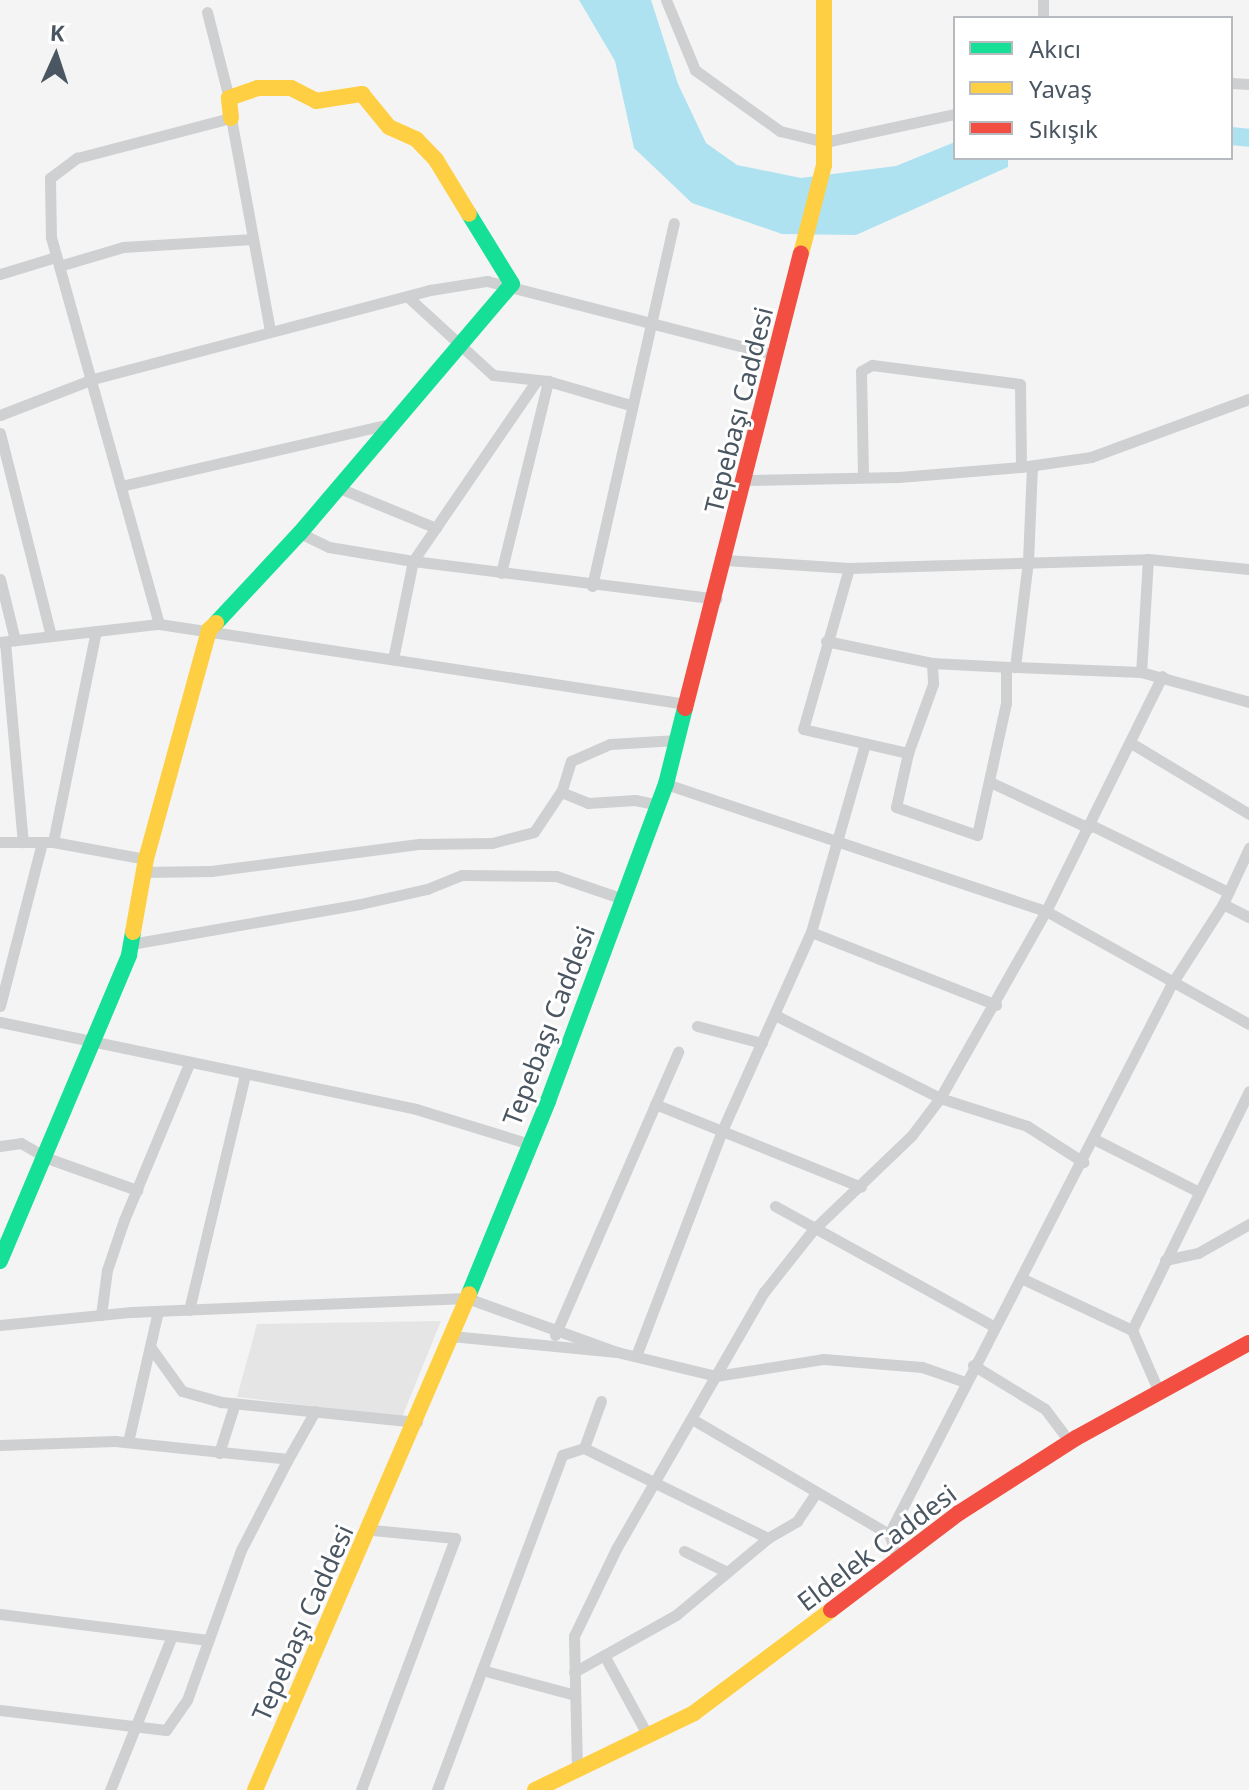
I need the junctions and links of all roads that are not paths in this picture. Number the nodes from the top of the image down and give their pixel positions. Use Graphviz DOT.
graph roads {
  1 [pos="666,0"];
  2 [pos="824,0"];
  3 [pos="207,12"];
  4 [pos="229,98"];
  5 [pos="953,114"];
  6 [pos="231,118"];
  7 [pos="825,142"];
  8 [pos="674,223"];
  9 [pos="253,239"];
  10 [pos="58,261"];
  11 [pos="0,274"];
  12 [pos="512,284"];
  13 [pos="408,297"];
  14 [pos="650,325"];
  15 [pos="270,331"];
  16 [pos="460,347"];
  17 [pos="775,355"];
  18 [pos="93,379"];
  19 [pos="548,381"];
  20 [pos="535,383"];
  21 [pos="1249,399"];
  22 [pos="630,405"];
  23 [pos="0,415"];
  24 [pos="394,423"];
  25 [pos="0,433"];
  26 [pos="1026,466"];
  27 [pos="863,475"];
  28 [pos="745,480"];
  29 [pos="121,486"];
  30 [pos="339,488"];
  31 [pos="436,528"];
  32 [pos="300,533"];
  33 [pos="1148,559"];
  34 [pos="725,560"];
  35 [pos="413,561"];
  36 [pos="1028,561"];
  37 [pos="849,568"];
  38 [pos="1249,569"];
  39 [pos="501,573"];
  40 [pos="0,579"];
  41 [pos="592,586"];
  42 [pos="717,599"];
  43 [pos="159,624"];
  44 [pos="209,630"];
  45 [pos="96,631"];
  46 [pos="51,636"];
  47 [pos="7,641"];
  48 [pos="826,641"];
  49 [pos="393,659"];
  50 [pos="932,663"];
  51 [pos="1010,667"];
  52 [pos="1141,672"];
  53 [pos="1162,676"];
  54 [pos="1249,702"];
  55 [pos="686,704"];
  56 [pos="677,740"];
  57 [pos="1131,743"];
  58 [pos="865,744"];
  59 [pos="908,753"];
  60 [pos="990,782"];
  61 [pos="666,784"];
  62 [pos="561,792"];
  63 [pos="658,805"];
  64 [pos="1249,814"];
  65 [pos="1090,826"];
  66 [pos="838,840"];
  67 [pos="0,842"];
  68 [pos="23,842"];
  69 [pos="47,842"];
  70 [pos="1249,848"];
  71 [pos="144,865"];
  72 [pos="1228,892"];
  73 [pos="623,899"];
  74 [pos="1223,904"];
  75 [pos="1046,911"];
  76 [pos="1249,917"];
  77 [pos="811,932"];
  78 [pos="131,944"];
  79 [pos="1171,985"];
  80 [pos="996,1005"];
  81 [pos="0,1006"];
  82 [pos="775,1015"];
  83 [pos="0,1022"];
  84 [pos="1249,1024"];
  85 [pos="697,1026"];
  86 [pos="762,1043"];
  87 [pos="95,1045"];
  88 [pos="678,1052"];
  89 [pos="189,1064"];
  90 [pos="245,1075"];
  91 [pos="1249,1091"];
  92 [pos="940,1098"];
  93 [pos="655,1104"];
  94 [pos="721,1133"];
  95 [pos="1094,1139"];
  96 [pos="530,1144"];
  97 [pos="0,1146"];
  98 [pos="47,1158"];
  99 [pos="1083,1162"];
  100 [pos="861,1187"];
  101 [pos="137,1190"];
  102 [pos="1199,1192"];
  103 [pos="775,1206"];
  104 [pos="1249,1224"];
  105 [pos="813,1230"];
  106 [pos="1165,1260"];
  107 [pos="0,1261"];
  108 [pos="1021,1278"];
  109 [pos="467,1298"];
  110 [pos="189,1310"];
  111 [pos="158,1311"];
  112 [pos="101,1315"];
  113 [pos="0,1325"];
  114 [pos="993,1326"];
  115 [pos="558,1329"];
  116 [pos="1132,1330"];
  117 [pos="451,1336"];
  118 [pos="1249,1343"];
  119 [pos="550,1347"];
  120 [pos="151,1348"];
  121 [pos="617,1352"];
  122 [pos="636,1356"];
  123 [pos="973,1365"];
  124 [pos="716,1376"];
  125 [pos="965,1382"];
  126 [pos="1159,1392"];
  127 [pos="601,1401"];
  128 [pos="235,1403"];
  129 [pos="315,1411"];
  130 [pos="692,1419"];
  131 [pos="417,1422"];
  132 [pos="1063,1433"];
  133 [pos="128,1442"];
  134 [pos="0,1445"];
  135 [pos="584,1448"];
  136 [pos="219,1453"];
  137 [pos="288,1459"];
  138 [pos="654,1485"];
  139 [pos="816,1493"];
  140 [pos="372,1530"];
  141 [pos="889,1534"];
  142 [pos="768,1538"];
  143 [pos="684,1551"];
  144 [pos="898,1561"];
  145 [pos="727,1572"];
  146 [pos="0,1614"];
  147 [pos="172,1636"];
  148 [pos="208,1640"];
  149 [pos="604,1655"];
  150 [pos="482,1670"];
  151 [pos="574,1672"];
  152 [pos="575,1695"];
  153 [pos="0,1710"];
  154 [pos="131,1729"];
  155 [pos="648,1736"];
  156 [pos="577,1770"];
  157 [pos="110,1790"];
  158 [pos="255,1790"];
  159 [pos="361,1790"];
  160 [pos="437,1790"];
  161 [pos="535,1790"];
  1 -- 7 [label="street"];
  2 -- 7 [label="street, Tepebaşı Caddesi"];
  3 -- 4 [label="street"];
  4 -- 6 [label="street"];
  4 -- 12 [label="street"];
  5 -- 7 [label="street"];
  6 -- 9 [label="street"];
  6 -- 10 [label="street"];
  7 -- 17 [label="street, Tepebaşı Caddesi"];
  8 -- 14 [label="street"];
  9 -- 10 [label="street"];
  9 -- 15 [label="street"];
  10 -- 11 [label="street"];
  10 -- 18 [label="street"];
  12 -- 13 [label="street"];
  12 -- 14 [label="street"];
  12 -- 16 [label="street"];
  13 -- 15 [label="street"];
  13 -- 16 [label="street"];
  14 -- 17 [label="street"];
  14 -- 22 [label="street"];
  15 -- 18 [label="street"];
  16 -- 20 [label="street"];
  16 -- 24 [label="street"];
  17 -- 28 [label="street, Tepebaşı Caddesi"];
  18 -- 23 [label="street"];
  18 -- 29 [label="street"];
  19 -- 20 [label="street"];
  19 -- 22 [label="street"];
  19 -- 39 [label="street"];
  20 -- 31 [label="street"];
  21 -- 26 [label="street"];
  22 -- 41 [label="street"];
  24 -- 29 [label="street"];
  24 -- 30 [label="street"];
  25 -- 46 [label="street"];
  26 -- 27 [label="street"];
  26 -- 27 [label="street"];
  26 -- 36 [label="street"];
  27 -- 28 [label="street"];
  28 -- 34 [label="street, Tepebaşı Caddesi"];
  29 -- 43 [label="street"];
  30 -- 31 [label="street"];
  30 -- 32 [label="street"];
  31 -- 35 [label="street"];
  32 -- 35 [label="street"];
  32 -- 44 [label="street"];
  33 -- 36 [label="street"];
  33 -- 38 [label="street"];
  33 -- 52 [label="street"];
  34 -- 37 [label="street"];
  34 -- 42 [label="street, Tepebaşı Caddesi"];
  35 -- 39 [label="street"];
  35 -- 49 [label="street"];
  36 -- 37 [label="street"];
  36 -- 51 [label="street"];
  37 -- 48 [label="street"];
  39 -- 41 [label="street"];
  40 -- 47 [label="street"];
  41 -- 42 [label="street"];
  42 -- 55 [label="street, Tepebaşı Caddesi"];
  43 -- 44 [label="street"];
  43 -- 45 [label="street"];
  44 -- 49 [label="street"];
  44 -- 71 [label="street"];
  45 -- 46 [label="street"];
  45 -- 69 [label="street"];
  46 -- 47 [label="street"];
  47 -- 68 [label="street"];
  48 -- 50 [label="street"];
  48 -- 58 [label="street"];
  49 -- 55 [label="street"];
  50 -- 51 [label="street"];
  50 -- 59 [label="street"];
  51 -- 52 [label="street"];
  51 -- 60 [label="street"];
  52 -- 53 [label="street"];
  53 -- 54 [label="street"];
  53 -- 57 [label="street"];
  55 -- 56 [label="street, Tepebaşı Caddesi"];
  56 -- 61 [label="street, Tepebaşı Caddesi"];
  56 -- 62 [label="street"];
  57 -- 64 [label="street"];
  57 -- 65 [label="street"];
  58 -- 59 [label="street"];
  58 -- 66 [label="street"];
  59 -- 60 [label="street"];
  60 -- 65 [label="street"];
  61 -- 63 [label="street, Tepebaşı Caddesi"];
  61 -- 66 [label="street"];
  62 -- 63 [label="street"];
  62 -- 71 [label="street"];
  63 -- 73 [label="street, Tepebaşı Caddesi"];
  65 -- 72 [label="street"];
  65 -- 75 [label="street"];
  66 -- 75 [label="street"];
  66 -- 77 [label="street"];
  67 -- 68 [label="street"];
  68 -- 69 [label="street"];
  69 -- 71 [label="street"];
  69 -- 81 [label="street"];
  70 -- 72 [label="street"];
  71 -- 78 [label="street"];
  72 -- 74 [label="street"];
  73 -- 78 [label="street"];
  73 -- 96 [label="street, Tepebaşı Caddesi"];
  74 -- 76 [label="street"];
  74 -- 79 [label="street"];
  75 -- 79 [label="street"];
  75 -- 80 [label="street"];
  77 -- 80 [label="street"];
  77 -- 82 [label="street"];
  78 -- 87 [label="street"];
  79 -- 84 [label="street"];
  79 -- 95 [label="street"];
  80 -- 92 [label="street"];
  82 -- 86 [label="street"];
  82 -- 92 [label="street"];
  83 -- 87 [label="street"];
  85 -- 86 [label="street"];
  86 -- 94 [label="street"];
  87 -- 89 [label="street"];
  87 -- 98 [label="street"];
  88 -- 93 [label="street"];
  89 -- 90 [label="street"];
  89 -- 101 [label="street"];
  90 -- 96 [label="street"];
  90 -- 110 [label="street"];
  91 -- 102 [label="street"];
  92 -- 99 [label="street"];
  92 -- 100 [label="street"];
  93 -- 94 [label="street"];
  93 -- 115 [label="street"];
  94 -- 100 [label="street"];
  94 -- 122 [label="street"];
  95 -- 99 [label="street"];
  95 -- 102 [label="street"];
  96 -- 109 [label="street, Tepebaşı Caddesi"];
  97 -- 98 [label="street"];
  98 -- 101 [label="street"];
  98 -- 107 [label="street"];
  99 -- 108 [label="street"];
  100 -- 105 [label="street"];
  101 -- 112 [label="street"];
  102 -- 106 [label="street"];
  103 -- 105 [label="street"];
  104 -- 106 [label="street"];
  105 -- 114 [label="street"];
  105 -- 124 [label="street"];
  106 -- 116 [label="street"];
  108 -- 114 [label="street"];
  108 -- 116 [label="street"];
  109 -- 110 [label="street"];
  109 -- 115 [label="street"];
  109 -- 117 [label="street, Tepebaşı Caddesi"];
  110 -- 111 [label="street"];
  111 -- 112 [label="street"];
  111 -- 120 [label="street"];
  112 -- 113 [label="street"];
  114 -- 123 [label="street"];
  115 -- 119 [label="street"];
  115 -- 121 [label="street"];
  116 -- 126 [label="street"];
  117 -- 119 [label="street"];
  117 -- 131 [label="street, Tepebaşı Caddesi"];
  118 -- 126 [label="street, Eldelek Caddesi"];
  119 -- 121 [label="street"];
  120 -- 128 [label="street"];
  120 -- 133 [label="street"];
  121 -- 122 [label="street"];
  122 -- 124 [label="street"];
  123 -- 125 [label="street"];
  123 -- 132 [label="street"];
  124 -- 125 [label="street"];
  124 -- 130 [label="street"];
  125 -- 141 [label="street"];
  126 -- 144 [label="street, Eldelek Caddesi"];
  127 -- 135 [label="street"];
  128 -- 129 [label="street"];
  128 -- 136 [label="street"];
  129 -- 131 [label="street"];
  129 -- 137 [label="street"];
  130 -- 138 [label="street"];
  130 -- 139 [label="street"];
  131 -- 140 [label="street, Tepebaşı Caddesi"];
  133 -- 134 [label="street"];
  133 -- 136 [label="street"];
  135 -- 138 [label="street"];
  135 -- 150 [label="street"];
  136 -- 137 [label="street"];
  137 -- 148 [label="street"];
  138 -- 142 [label="street"];
  138 -- 151 [label="street"];
  139 -- 141 [label="street"];
  139 -- 142 [label="street"];
  140 -- 158 [label="street, Tepebaşı Caddesi"];
  140 -- 159 [label="street"];
  141 -- 144 [label="street"];
  142 -- 145 [label="street"];
  143 -- 145 [label="street"];
  144 -- 155 [label="street, Eldelek Caddesi"];
  145 -- 149 [label="street"];
  146 -- 147 [label="street"];
  147 -- 148 [label="street"];
  147 -- 154 [label="street"];
  148 -- 154 [label="street"];
  149 -- 151 [label="street"];
  149 -- 155 [label="street"];
  150 -- 152 [label="street"];
  150 -- 160 [label="street"];
  151 -- 152 [label="street"];
  152 -- 156 [label="street"];
  153 -- 154 [label="street"];
  154 -- 157 [label="street"];
  155 -- 156 [label="street, Eldelek Caddesi"];
  156 -- 161 [label="street, Eldelek Caddesi"];
}
